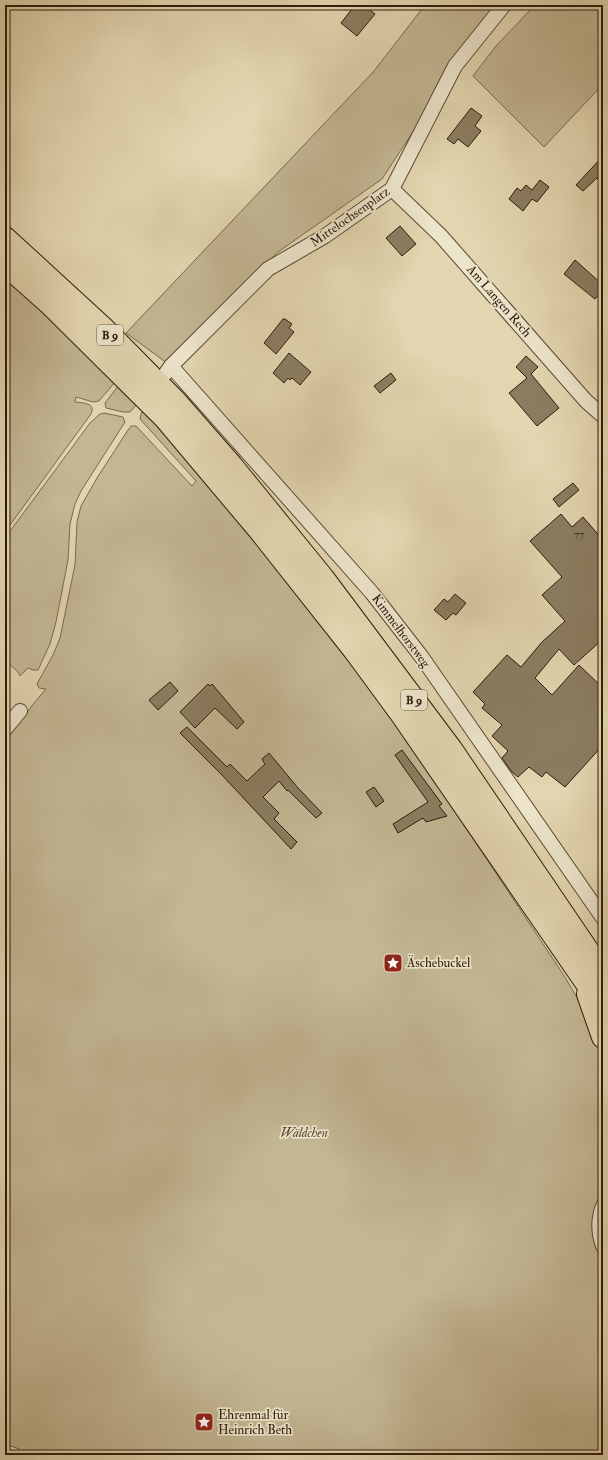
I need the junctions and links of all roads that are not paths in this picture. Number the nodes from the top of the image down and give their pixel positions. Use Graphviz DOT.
graph roads {
  1 [pos="504,5"];
  2 [pos="392,189"];
  3 [pos="5,238"];
  4 [pos="5,264"];
  5 [pos="168,370"];
  6 [pos="603,416"];
  7 [pos="20,711"];
  8 [pos="5,729"];
  9 [pos="603,918"];
  10 [pos="603,973"];
  11 [pos="582,978"];
  12 [pos="603,1007"];
  13 [pos="603,1037"];
  14 [pos="603,1206"];
  15 [pos="603,1246"];
  16 [pos="5,1452"];
  17 [pos="14,1455"];
  1 -- 2 [label="street, Mittelochsenplatz"];
  2 -- 5 [label="street, Mittelochsenplatz"];
  2 -- 6 [label="street, Am Langen Rech"];
  3 -- 10 [label="highway, B 9"];
  4 -- 11 [label="highway, B 9"];
  5 -- 9 [label="street, Kimmelhorstweg"];
  7 -- 8 [label="street"];
  11 -- 12 [label="highway"];
  11 -- 13 [label="highway, B 9"];
  14 -- 15 [label="street"];
  16 -- 17 [label="street"];
}
